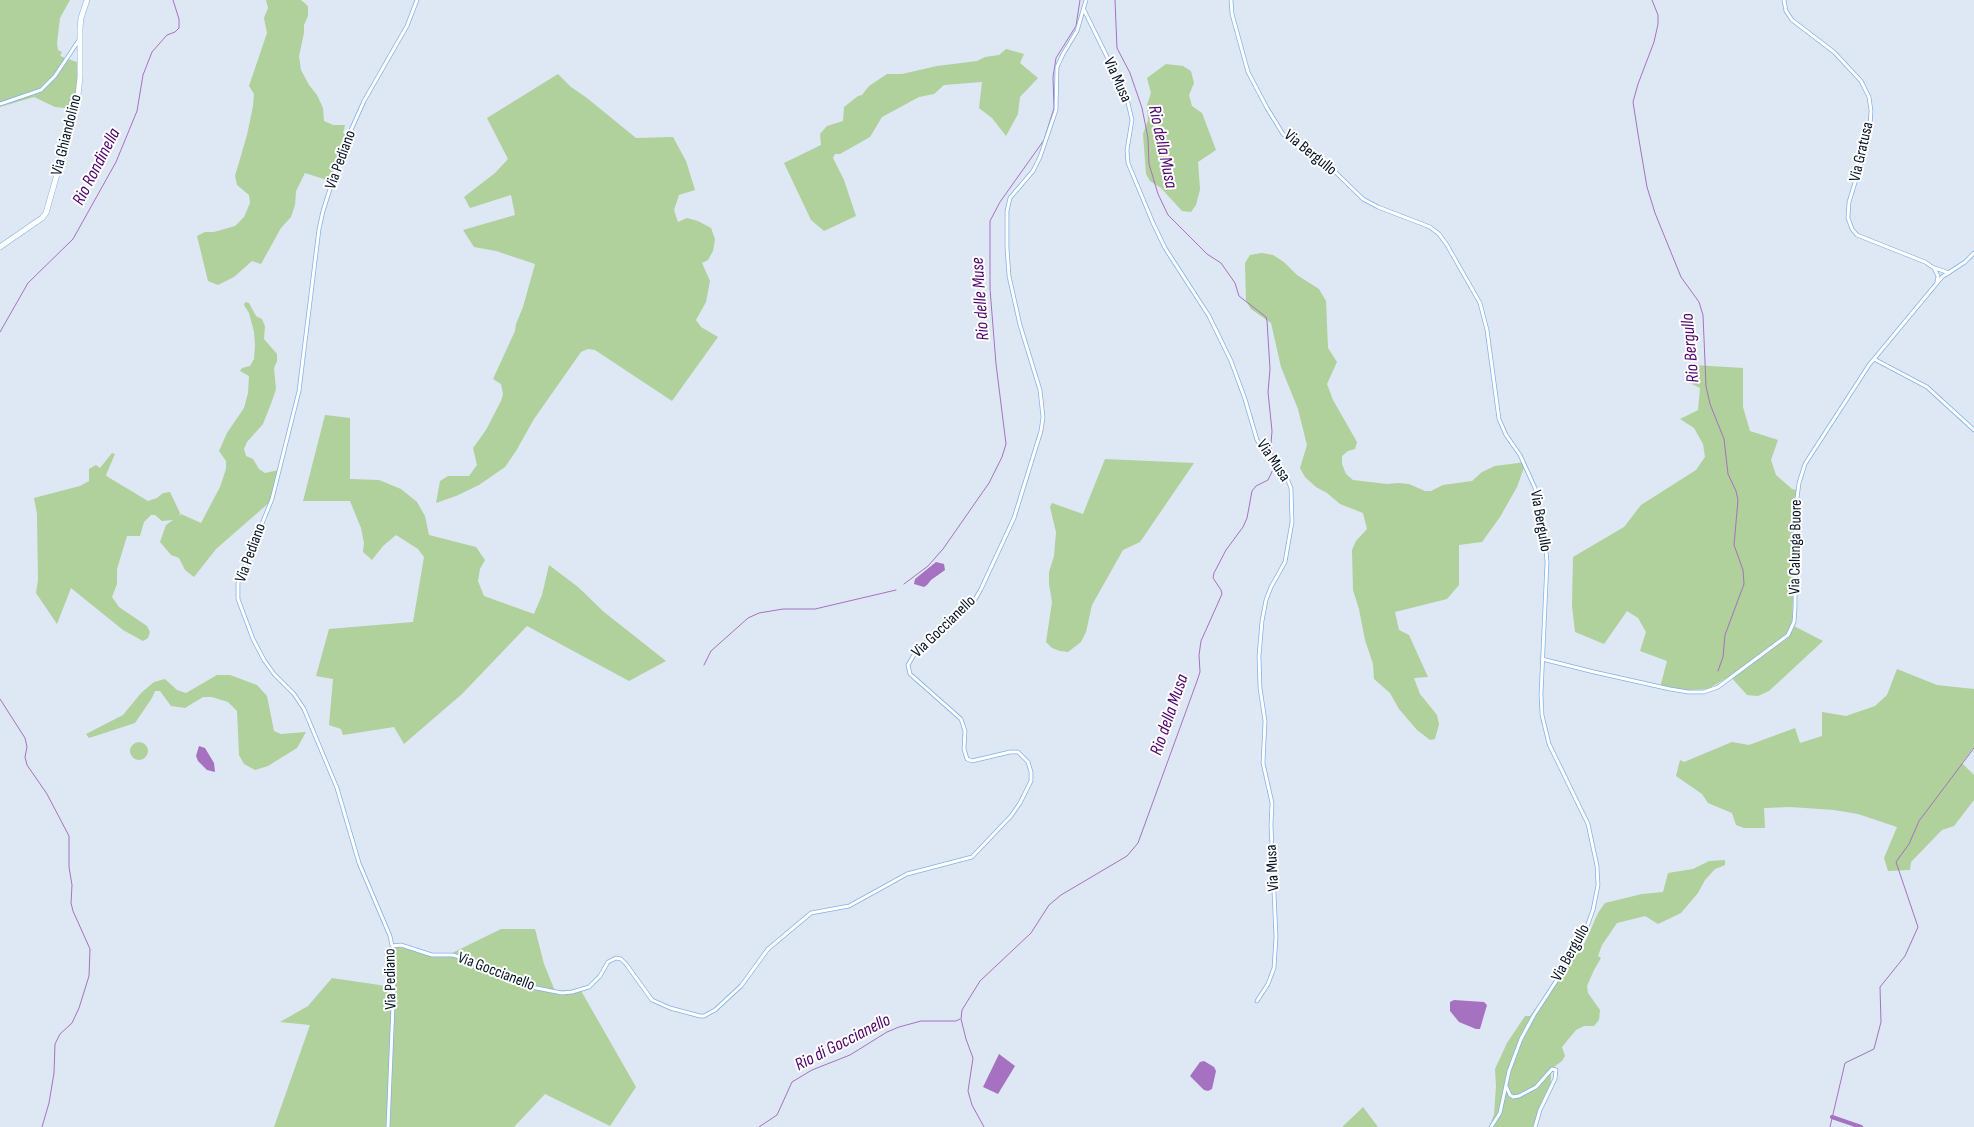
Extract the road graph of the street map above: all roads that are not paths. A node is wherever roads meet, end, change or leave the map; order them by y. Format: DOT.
graph roads {
  1 [pos="87,0"];
  2 [pos="417,0"];
  3 [pos="1086,0"];
  4 [pos="1231,0"];
  5 [pos="1784,0"];
  6 [pos="1084,9"];
  7 [pos="80,37"];
  8 [pos="0,104"];
  9 [pos="0,247"];
  10 [pos="1974,253"];
  11 [pos="1934,268"];
  12 [pos="1949,273"];
  13 [pos="1936,284"];
  14 [pos="1874,358"];
  15 [pos="1974,430"];
  16 [pos="1542,658"];
  17 [pos="392,946"];
  18 [pos="1257,1001"];
  19 [pos="1506,1085"];
  20 [pos="388,1127"];
  21 [pos="1491,1127"];
  22 [pos="1536,1127"];
  1 -- 7 [label="street, Via Ghiandolino"];
  2 -- 17 [label="street, Via Pediano"];
  3 -- 6 [label="street, Via Goccianello"];
  4 -- 16 [label="street, Via Bergullo"];
  5 -- 11 [label="street, Via Gratusa"];
  6 -- 17 [label="street, Via Goccianello"];
  6 -- 18 [label="street, Via Musa"];
  7 -- 8 [label="street"];
  7 -- 9 [label="street, Via Ghiandolino"];
  10 -- 12 [label="street, Via Calunga Buore"];
  11 -- 12 [label="street"];
  11 -- 13 [label="street"];
  12 -- 13 [label="street, Via Calunga Buore"];
  13 -- 14 [label="street, Via Calunga Buore"];
  14 -- 15 [label="street"];
  14 -- 16 [label="street, Via Calunga Buore"];
  16 -- 19 [label="street, Via Bergullo"];
  17 -- 20 [label="street, Via Pediano"];
  19 -- 21 [label="street, Via Bergullo"];
  19 -- 22 [label="street"];
}
